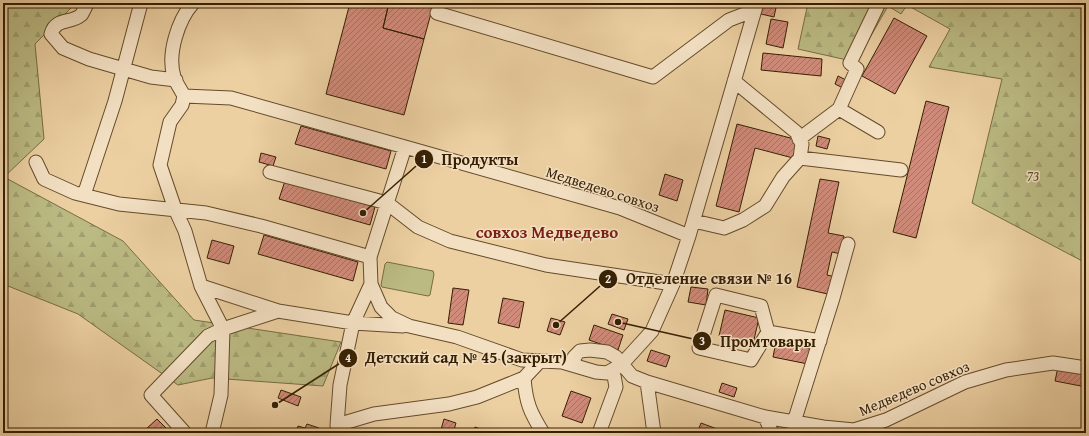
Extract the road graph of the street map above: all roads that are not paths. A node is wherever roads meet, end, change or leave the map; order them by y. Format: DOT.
graph roads {
  1 [pos="141,3"];
  2 [pos="879,3"];
  3 [pos="87,4"];
  4 [pos="189,5"];
  5 [pos="756,7"];
  6 [pos="437,12"];
  7 [pos="124,69"];
  8 [pos="176,80"];
  9 [pos="734,81"];
  10 [pos="184,96"];
  11 [pos="839,109"];
  12 [pos="878,132"];
  13 [pos="799,139"];
  14 [pos="405,147"];
  15 [pos="800,158"];
  16 [pos="36,162"];
  17 [pos="901,170"];
  18 [pos="270,172"];
  19 [pos="84,195"];
  20 [pos="387,203"];
  21 [pos="175,209"];
  22 [pos="694,220"];
  23 [pos="689,236"];
  24 [pos="848,244"];
  25 [pos="370,257"];
  26 [pos="371,284"];
  27 [pos="673,284"];
  28 [pos="201,286"];
  29 [pos="278,311"];
  30 [pos="353,323"];
  31 [pos="409,326"];
  32 [pos="223,329"];
  33 [pos="768,332"];
  34 [pos="820,341"];
  35 [pos="540,361"];
  36 [pos="621,364"];
  37 [pos="575,366"];
  38 [pos="1086,368"];
  39 [pos="524,378"];
  40 [pos="647,382"];
  41 [pos="765,417"];
  42 [pos="794,422"];
  43 [pos="338,429"];
  44 [pos="185,433"];
  45 [pos="212,433"];
  46 [pos="543,433"];
  47 [pos="599,433"];
  48 [pos="654,433"];
  49 [pos="772,433"];
  1 -- 7 [label="street"];
  2 -- 11 [label="street"];
  3 -- 7 [label="street"];
  4 -- 8 [label="street"];
  5 -- 6 [label="street"];
  5 -- 9 [label="street"];
  7 -- 8 [label="street"];
  7 -- 19 [label="street"];
  8 -- 10 [label="street"];
  9 -- 13 [label="street"];
  9 -- 22 [label="street"];
  10 -- 14 [label="street, Медведево совхоз"];
  10 -- 21 [label="street"];
  11 -- 12 [label="street"];
  11 -- 13 [label="street"];
  13 -- 15 [label="street"];
  14 -- 20 [label="street"];
  14 -- 23 [label="street, Медведево совхоз"];
  15 -- 17 [label="street"];
  15 -- 22 [label="street"];
  16 -- 19 [label="street"];
  18 -- 20 [label="street"];
  19 -- 21 [label="street"];
  20 -- 25 [label="street"];
  20 -- 27 [label="street"];
  21 -- 25 [label="street"];
  21 -- 28 [label="street"];
  22 -- 23 [label="street"];
  23 -- 27 [label="street"];
  24 -- 34 [label="street"];
  25 -- 26 [label="street"];
  26 -- 30 [label="street"];
  26 -- 31 [label="street"];
  27 -- 36 [label="street"];
  28 -- 29 [label="street"];
  28 -- 32 [label="street"];
  29 -- 30 [label="street"];
  29 -- 32 [label="street"];
  30 -- 31 [label="street"];
  30 -- 43 [label="street"];
  31 -- 35 [label="street"];
  32 -- 44 [label="street"];
  32 -- 45 [label="street"];
  33 -- 33 [label="street"];
  33 -- 34 [label="street"];
  34 -- 42 [label="street"];
  35 -- 37 [label="street"];
  35 -- 39 [label="street"];
  36 -- 37 [label="street"];
  36 -- 37 [label="street, Медведево совхоз"];
  36 -- 40 [label="street, Медведево совхоз"];
  36 -- 47 [label="street"];
  38 -- 42 [label="street, Медведево совхоз"];
  39 -- 43 [label="street"];
  39 -- 46 [label="street"];
  40 -- 41 [label="street, Медведево совхоз"];
  40 -- 48 [label="street"];
  41 -- 42 [label="street, Медведево совхоз"];
  41 -- 49 [label="street"];
}
